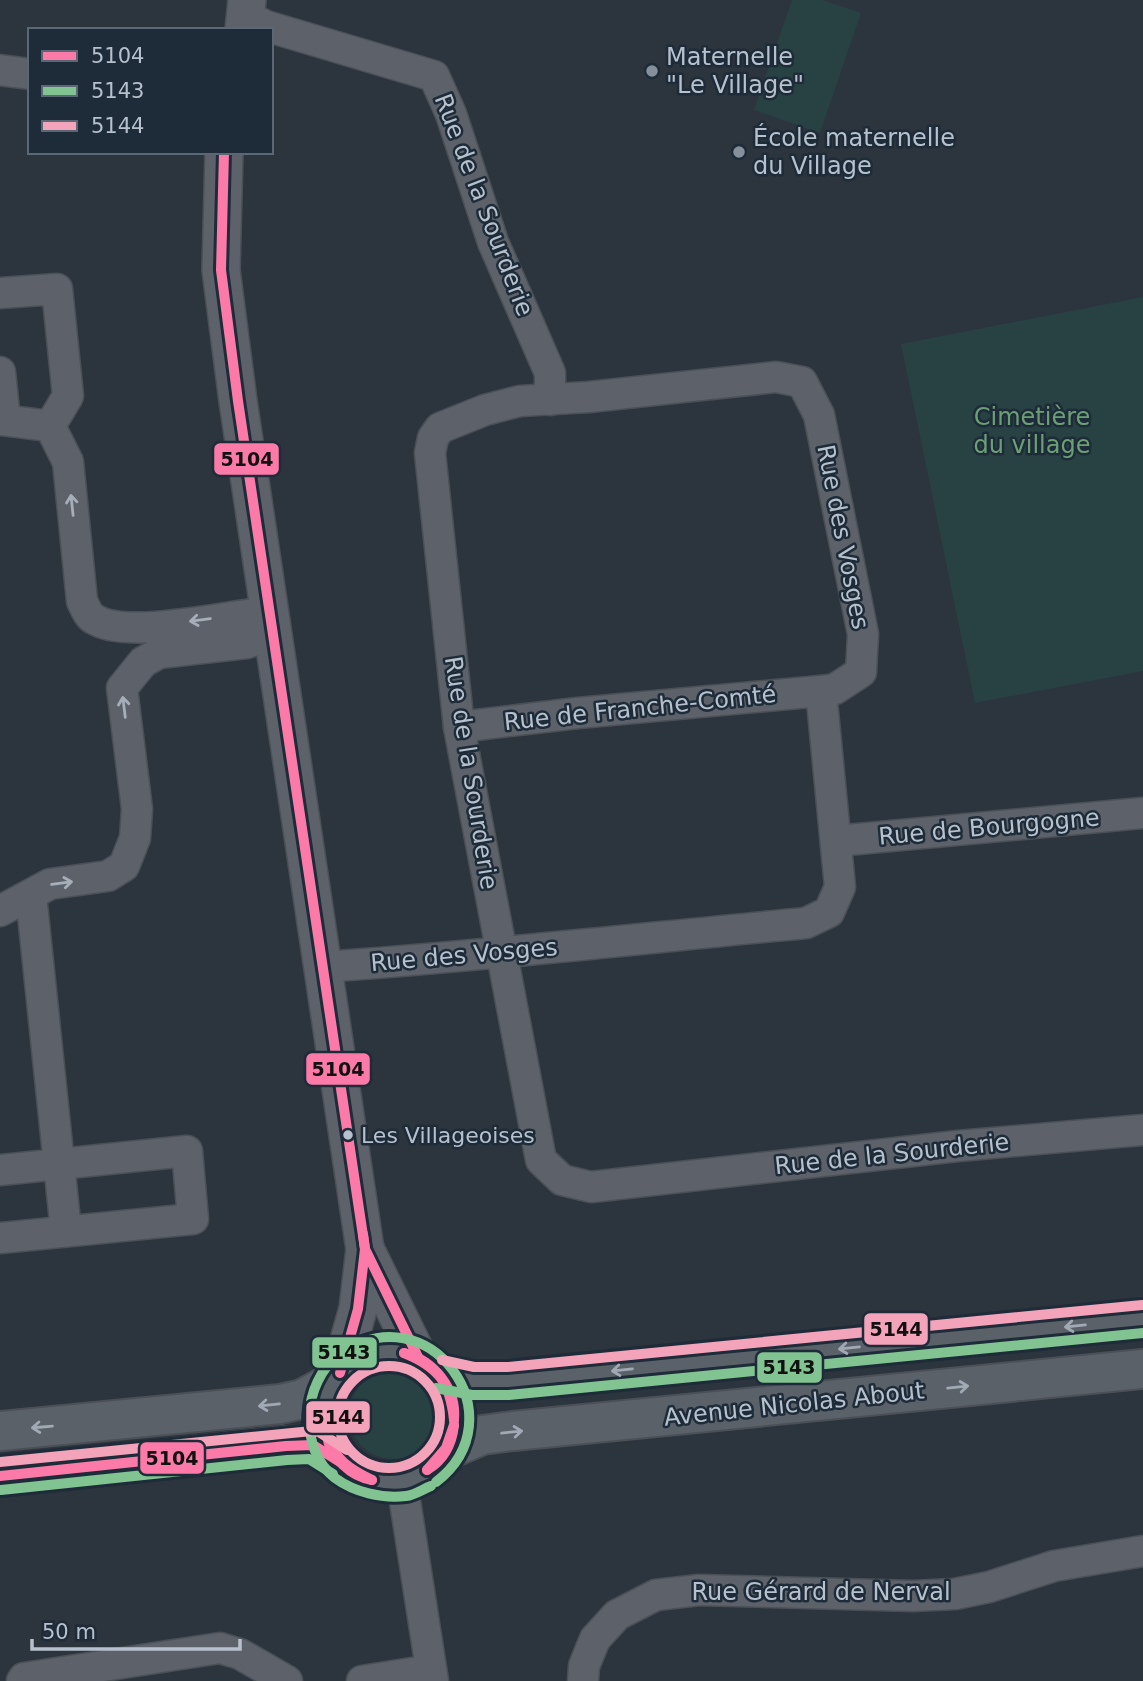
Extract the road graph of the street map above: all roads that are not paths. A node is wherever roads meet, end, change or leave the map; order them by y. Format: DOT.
graph roads {
  1 [pos="246,15"];
  2 [pos="273,28"];
  3 [pos="273,28"];
  4 [pos="0,70"];
  5 [pos="28,74"];
  6 [pos="225,154"];
  7 [pos="0,293"];
  8 [pos="0,372"];
  9 [pos="550,400"];
  10 [pos="3,420"];
  11 [pos="50,426"];
  12 [pos="270,623"];
  13 [pos="140,628"];
  14 [pos="144,662"];
  15 [pos="821,691"];
  16 [pos="459,727"];
  17 [pos="1143,813"];
  18 [pos="836,841"];
  19 [pos="32,895"];
  20 [pos="0,911"];
  21 [pos="501,952"];
  22 [pos="323,967"];
  23 [pos="1143,1130"];
  24 [pos="59,1164"];
  25 [pos="0,1170"];
  26 [pos="66,1231"];
  27 [pos="0,1238"];
  28 [pos="365,1249"];
  29 [pos="1143,1319"];
  30 [pos="429,1365"];
  31 [pos="1143,1369"];
  32 [pos="336,1378"];
  33 [pos="0,1431"];
  34 [pos="447,1450"];
  35 [pos="340,1462"];
  36 [pos="0,1476"];
  37 [pos="402,1482"];
  38 [pos="1143,1551"];
  39 [pos="432,1676"];
  40 [pos="22,1681"];
  41 [pos="287,1681"];
  42 [pos="362,1681"];
  43 [pos="583,1681"];
  1 -- 3 [label="street, Rue de la Sourderie"];
  2 -- 9 [label="street, Rue de la Sourderie"];
  4 -- 5 [label="street"];
  6 -- 12 [label="street"];
  7 -- 11 [label="street"];
  8 -- 10 [label="street"];
  9 -- 15 [label="street, Rue des Vosges"];
  9 -- 16 [label="street, Rue de la Sourderie"];
  10 -- 11 [label="street"];
  13 -- 11 [label="street, one-way"];
  12 -- 13 [label="street, one-way"];
  12 -- 14 [label="street"];
  12 -- 22 [label="street"];
  13 -- 14 [label="street"];
  19 -- 14 [label="street, one-way"];
  15 -- 16 [label="street, Rue de Franche-Comté"];
  15 -- 18 [label="street, Rue des Vosges"];
  16 -- 21 [label="street, Rue de la Sourderie"];
  17 -- 18 [label="street, Rue de Bourgogne"];
  18 -- 21 [label="street, Rue des Vosges"];
  19 -- 20 [label="street"];
  19 -- 24 [label="street"];
  21 -- 22 [label="street, Rue des Vosges"];
  21 -- 23 [label="street, Rue de la Sourderie"];
  22 -- 28 [label="street"];
  24 -- 25 [label="street"];
  24 -- 26 [label="street"];
  24 -- 26 [label="street"];
  26 -- 27 [label="street"];
  28 -- 30 [label="street"];
  28 -- 32 [label="street"];
  29 -- 30 [label="main road, Avenue Nicolas About, one-way"];
  30 -- 32 [label="main road, Avenue Nicolas About"];
  30 -- 34 [label="main road"];
  34 -- 31 [label="main road, Avenue Nicolas About, one-way"];
  32 -- 33 [label="main road, Avenue Nicolas About, one-way"];
  32 -- 35 [label="main road"];
  34 -- 37 [label="main road, Avenue Nicolas About"];
  35 -- 36 [label="main road"];
  35 -- 37 [label="main road"];
  37 -- 39 [label="street"];
  38 -- 43 [label="street, Rue Gérard de Nerval"];
  39 -- 42 [label="street"];
  40 -- 41 [label="street"];
}
